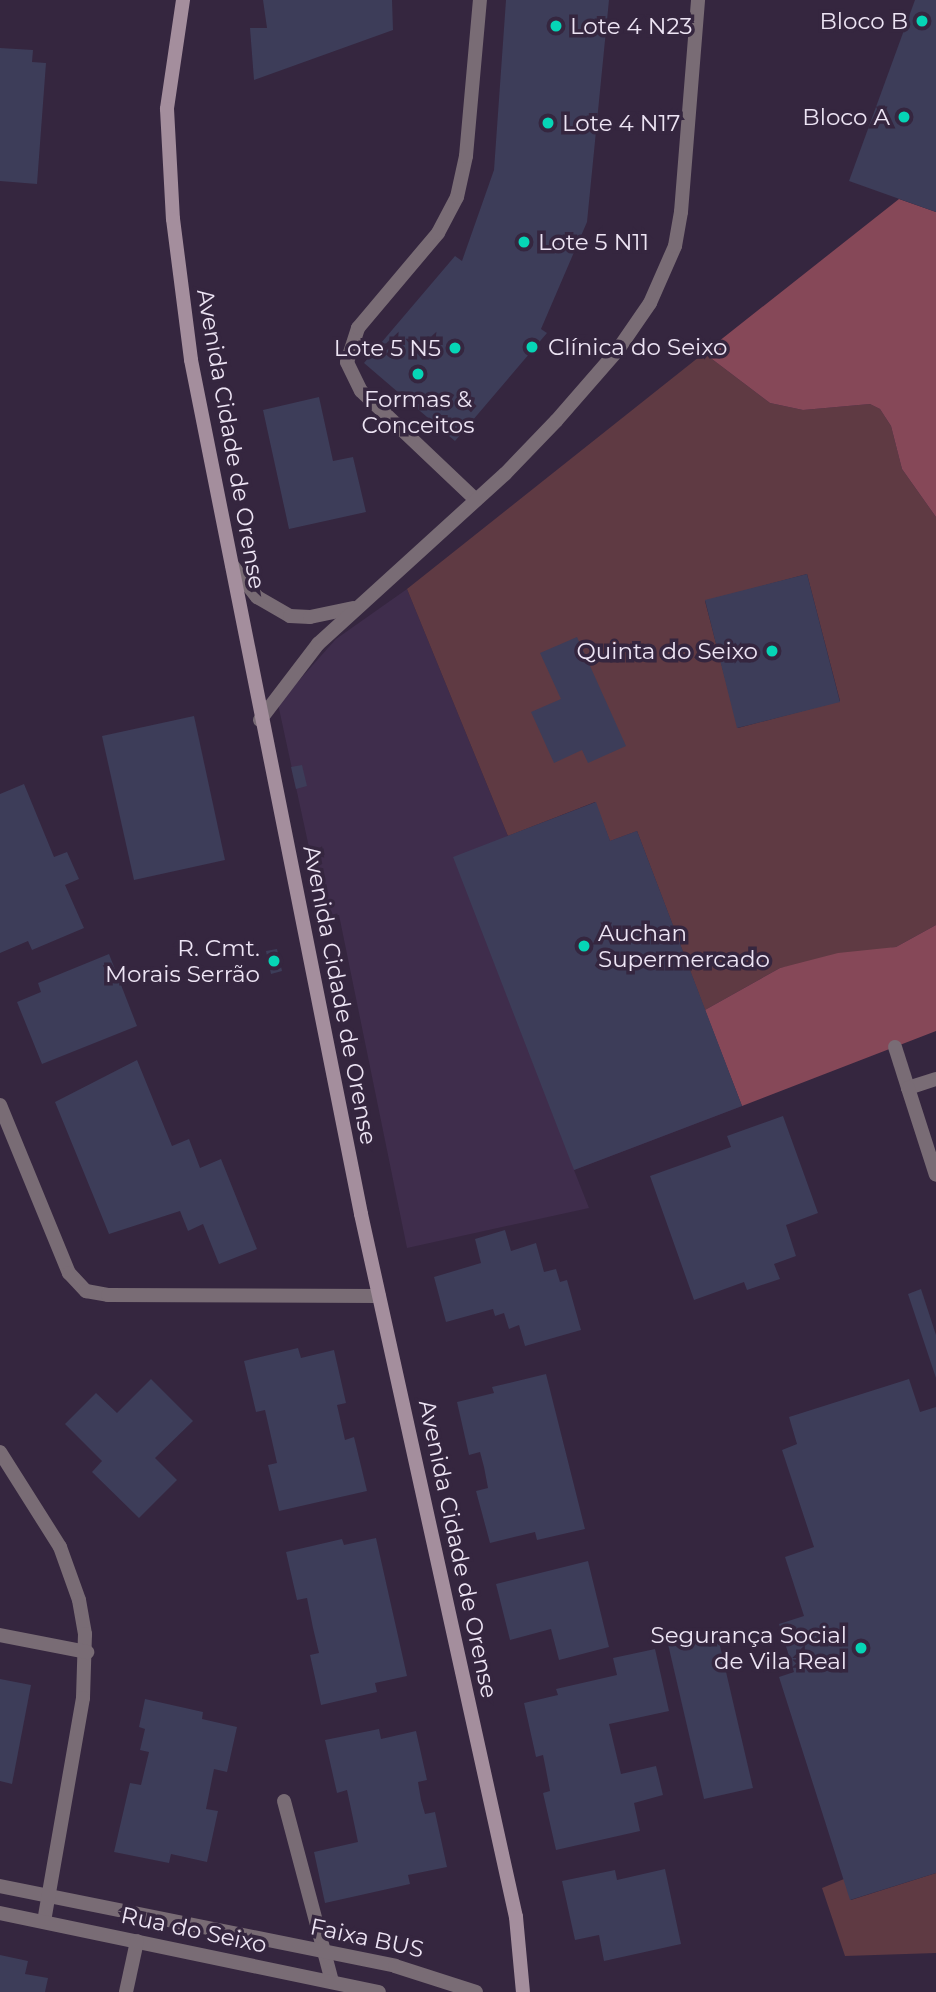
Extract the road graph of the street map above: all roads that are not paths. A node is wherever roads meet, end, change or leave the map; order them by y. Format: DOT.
graph roads {
  1 [pos="183,0"];
  2 [pos="480,0"];
  3 [pos="698,0"];
  4 [pos="476,500"];
  5 [pos="230,562"];
  6 [pos="358,607"];
  7 [pos="260,720"];
  8 [pos="895,1047"];
  9 [pos="936,1079"];
  10 [pos="908,1088"];
  11 [pos="0,1105"];
  12 [pos="936,1175"];
  13 [pos="379,1296"];
  14 [pos="0,1452"];
  15 [pos="0,1635"];
  16 [pos="87,1652"];
  17 [pos="284,1801"];
  18 [pos="0,1886"];
  19 [pos="49,1896"];
  20 [pos="0,1913"];
  21 [pos="44,1922"];
  22 [pos="137,1941"];
  23 [pos="324,1952"];
  24 [pos="332,1982"];
  25 [pos="126,1992"];
  26 [pos="379,1992"];
  27 [pos="476,1992"];
  28 [pos="523,1992"];
  1 -- 5 [label="main road, Avenida Cidade de Orense"];
  2 -- 4 [label="street"];
  3 -- 4 [label="street"];
  4 -- 6 [label="street"];
  5 -- 6 [label="street"];
  5 -- 7 [label="main road, Avenida Cidade de Orense"];
  6 -- 7 [label="street"];
  7 -- 13 [label="main road, Avenida Cidade de Orense"];
  8 -- 10 [label="street"];
  9 -- 10 [label="street"];
  10 -- 12 [label="street"];
  11 -- 13 [label="street"];
  13 -- 28 [label="main road, Avenida Cidade de Orense"];
  14 -- 16 [label="street"];
  15 -- 16 [label="street"];
  16 -- 19 [label="street"];
  17 -- 23 [label="street"];
  18 -- 19 [label="street, Faixa BUS"];
  19 -- 21 [label="street"];
  19 -- 23 [label="street, Faixa BUS"];
  20 -- 21 [label="street, Rua do Seixo"];
  21 -- 22 [label="street, Rua do Seixo"];
  22 -- 24 [label="street, Rua do Seixo"];
  22 -- 25 [label="street"];
  23 -- 24 [label="street"];
  23 -- 27 [label="street, Faixa BUS"];
  24 -- 26 [label="street, Rua do Seixo"];
}
